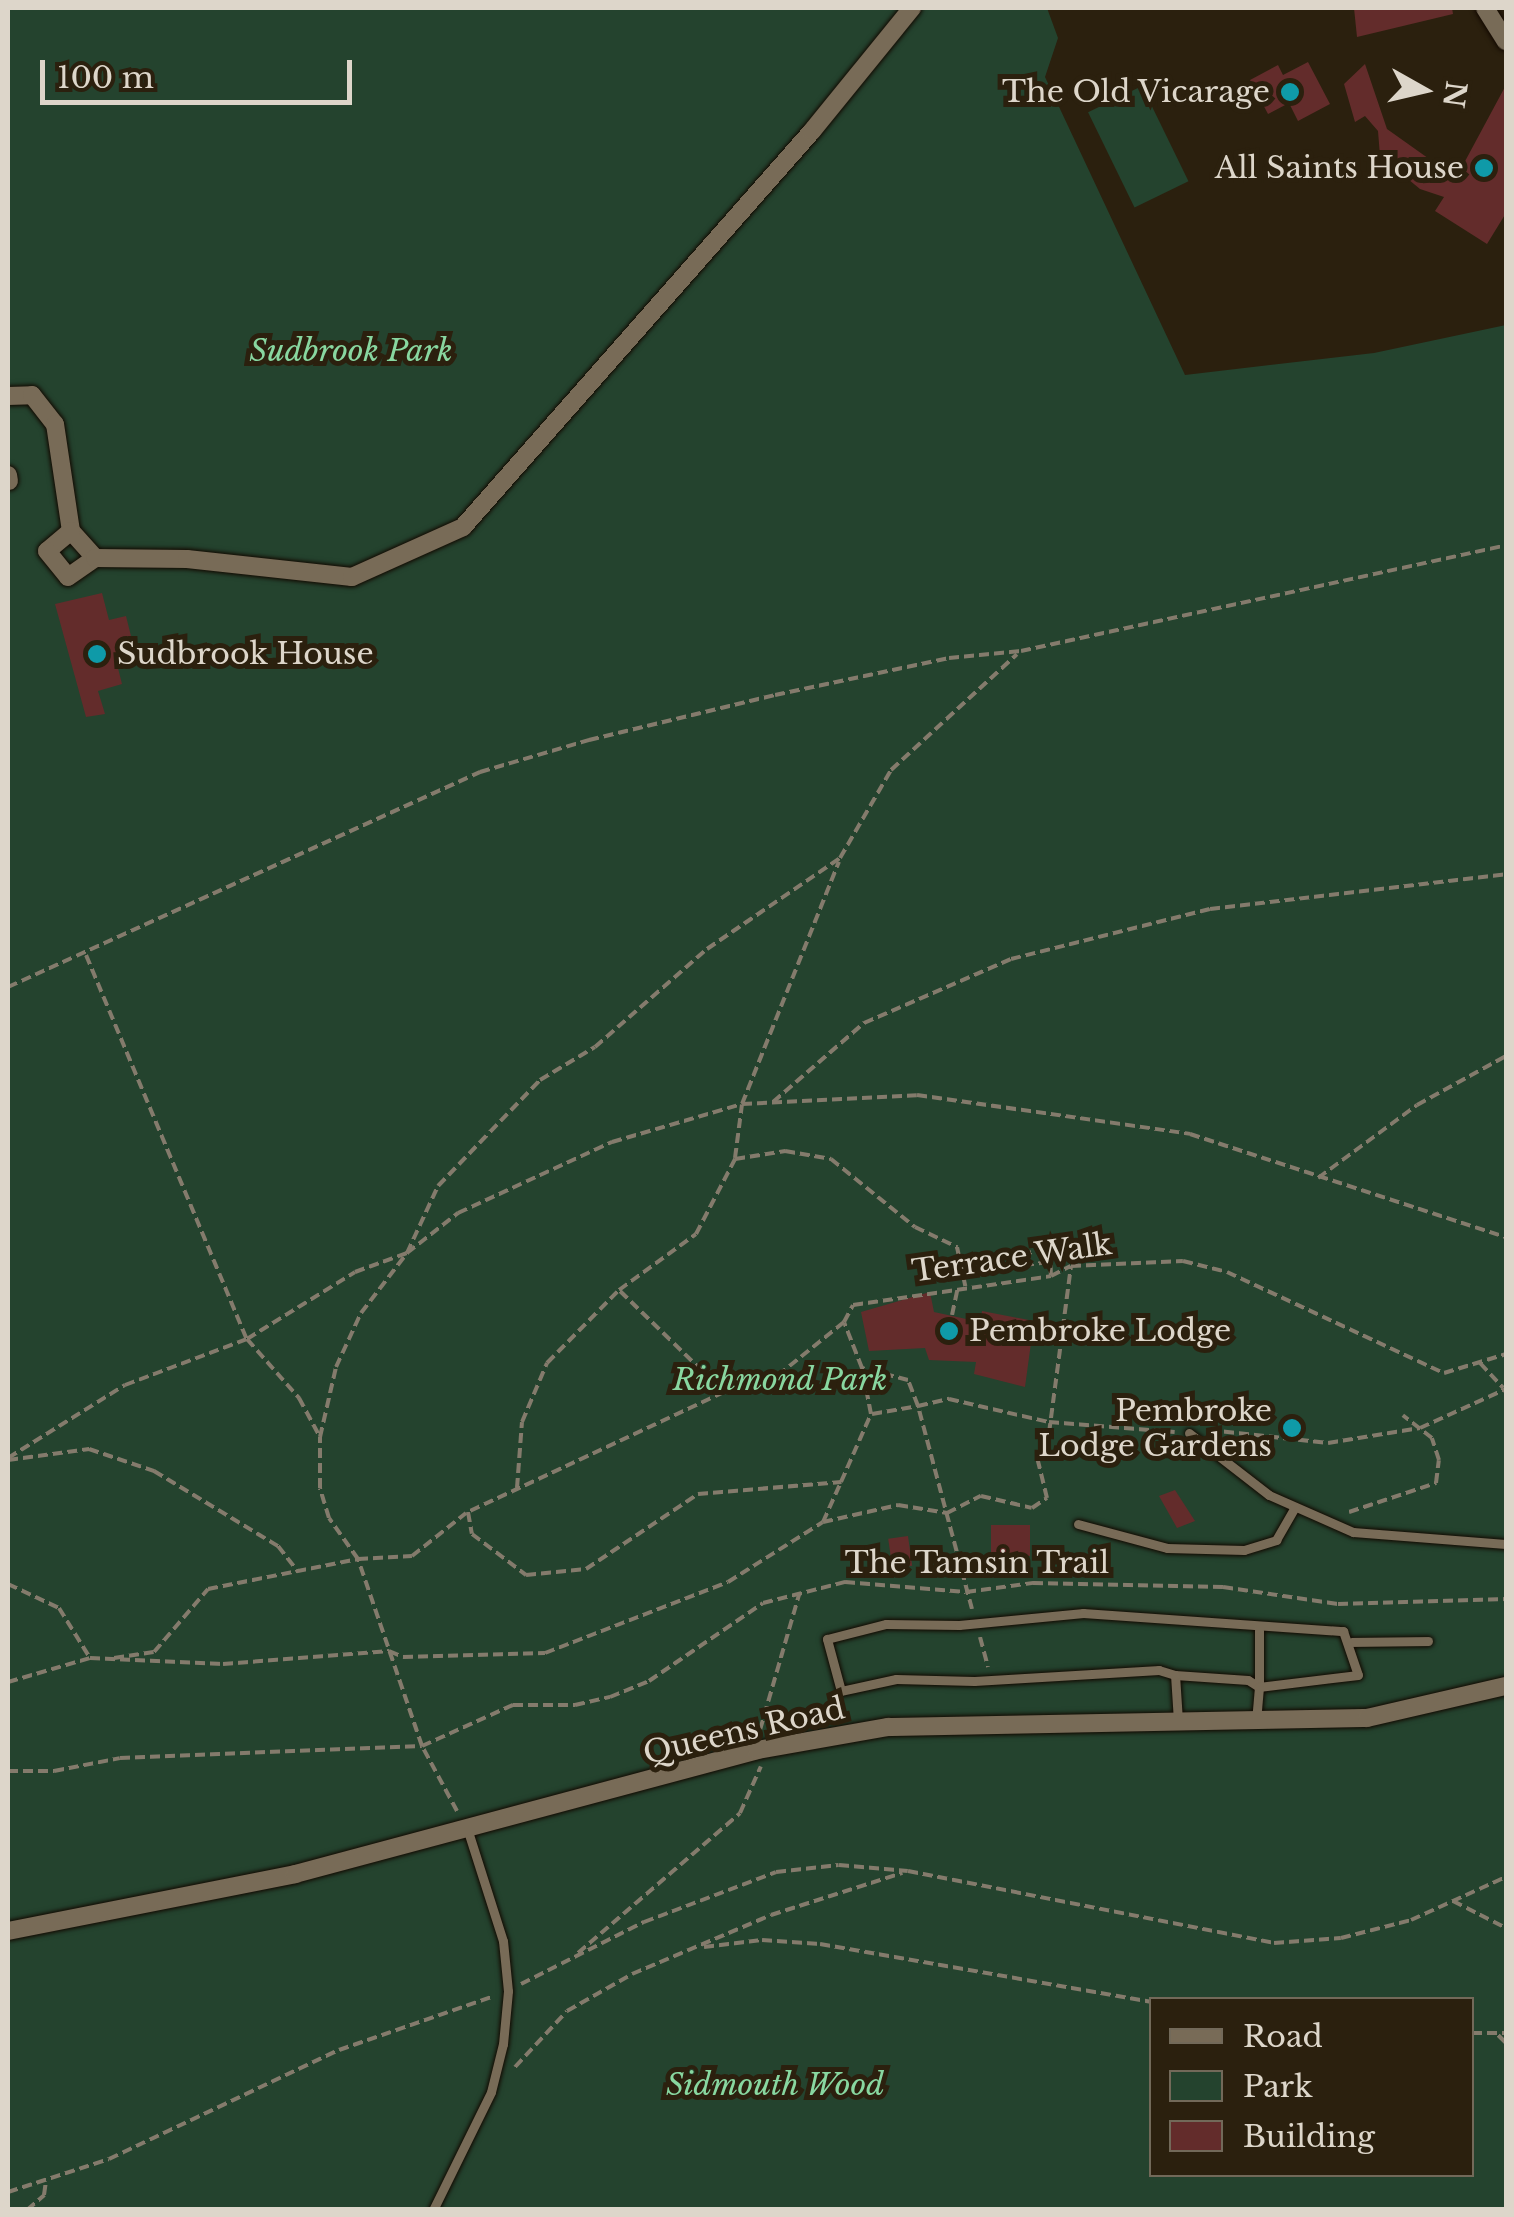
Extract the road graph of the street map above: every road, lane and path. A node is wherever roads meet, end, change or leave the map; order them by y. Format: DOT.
graph roads {
  1 [pos="912,8"];
  2 [pos="1487,8"];
  3 [pos="1506,41"];
  4 [pos="8,396"];
  5 [pos="71,532"];
  6 [pos="1506,545"];
  7 [pos="95,558"];
  8 [pos="1021,651"];
  9 [pos="840,858"];
  10 [pos="1506,874"];
  11 [pos="86,954"];
  12 [pos="8,987"];
  13 [pos="1506,1056"];
  14 [pos="772,1102"];
  15 [pos="742,1104"];
  16 [pos="735,1158"];
  17 [pos="1318,1178"];
  18 [pos="1506,1237"];
  19 [pos="407,1253"];
  20 [pos="962,1262"];
  21 [pos="1051,1262"];
  22 [pos="1070,1266"];
  23 [pos="964,1272"];
  24 [pos="1051,1276"];
  25 [pos="962,1286"];
  26 [pos="619,1290"];
  27 [pos="952,1315"];
  28 [pos="844,1322"];
  29 [pos="247,1339"];
  30 [pos="1506,1354"];
  31 [pos="1480,1363"];
  32 [pos="862,1368"];
  33 [pos="1505,1388"];
  34 [pos="724,1392"];
  35 [pos="918,1406"];
  36 [pos="871,1414"];
  37 [pos="1403,1416"];
  38 [pos="1049,1422"];
  39 [pos="1424,1426"];
  40 [pos="1189,1433"];
  41 [pos="320,1437"];
  42 [pos="8,1459"];
  43 [pos="841,1482"];
  44 [pos="518,1489"];
  45 [pos="1296,1507"];
  46 [pos="468,1512"];
  47 [pos="947,1513"];
  48 [pos="1320,1517"];
  49 [pos="823,1522"];
  50 [pos="1078,1524"];
  51 [pos="1506,1544"];
  52 [pos="358,1559"];
  53 [pos="298,1572"];
  54 [pos="8,1584"];
  55 [pos="966,1592"];
  56 [pos="799,1594"];
  57 [pos="1506,1598"];
  58 [pos="976,1624"];
  59 [pos="1259,1630"];
  60 [pos="1428,1641"];
  61 [pos="1352,1642"];
  62 [pos="389,1651"];
  63 [pos="90,1658"];
  64 [pos="1175,1675"];
  65 [pos="992,1679"];
  66 [pos="8,1682"];
  67 [pos="1259,1686"];
  68 [pos="1506,1686"];
  69 [pos="1178,1724"];
  70 [pos="1256,1724"];
  71 [pos="422,1746"];
  72 [pos="757,1750"];
  73 [pos="8,1771"];
  74 [pos="468,1831"];
  75 [pos="908,1871"];
  76 [pos="1506,1878"];
  77 [pos="1453,1901"];
  78 [pos="1506,1928"];
  79 [pos="8,1931"];
  80 [pos="699,1948"];
  81 [pos="575,1956"];
  82 [pos="508,1991"];
  83 [pos="1149,2001"];
  84 [pos="1474,2033"];
  85 [pos="1506,2033"];
  86 [pos="1498,2035"];
  87 [pos="1506,2043"];
  88 [pos="491,2092"];
  89 [pos="46,2180"];
  90 [pos="8,2192"];
  91 [pos="27,2210"];
  92 [pos="434,2210"];
  1 -- 7 [label="street"];
  2 -- 3 [label="street"];
  4 -- 5 [label="street"];
  5 -- 7 [label="street"];
  5 -- 7 [label="street"];
  6 -- 8 [label="path"];
  8 -- 9 [label="path"];
  8 -- 11 [label="path"];
  9 -- 15 [label="path"];
  9 -- 19 [label="path"];
  10 -- 14 [label="path"];
  11 -- 12 [label="path"];
  11 -- 29 [label="path"];
  13 -- 17 [label="path"];
  14 -- 15 [label="path"];
  14 -- 17 [label="path"];
  15 -- 16 [label="path"];
  15 -- 19 [label="path"];
  16 -- 20 [label="path"];
  16 -- 26 [label="path"];
  17 -- 18 [label="path"];
  19 -- 29 [label="path"];
  19 -- 41 [label="path"];
  20 -- 21 [label="path"];
  20 -- 23 [label="path"];
  21 -- 23 [label="path"];
  21 -- 24 [label="path"];
  22 -- 24 [label="path, Terrace Walk"];
  22 -- 31 [label="path, Terrace Walk"];
  22 -- 38 [label="path"];
  23 -- 25 [label="path"];
  24 -- 25 [label="path, Terrace Walk"];
  25 -- 27 [label="path"];
  25 -- 28 [label="path, Terrace Walk"];
  26 -- 34 [label="path"];
  26 -- 44 [label="path"];
  28 -- 32 [label="path"];
  28 -- 34 [label="path"];
  29 -- 41 [label="path"];
  29 -- 42 [label="path"];
  30 -- 31 [label="path, Terrace Walk"];
  31 -- 33 [label="path"];
  32 -- 35 [label="path"];
  32 -- 36 [label="path"];
  33 -- 39 [label="path"];
  34 -- 44 [label="path"];
  35 -- 36 [label="path"];
  35 -- 38 [label="path"];
  35 -- 47 [label="path"];
  36 -- 43 [label="path"];
  37 -- 39 [label="path"];
  38 -- 40 [label="path"];
  38 -- 47 [label="path"];
  39 -- 40 [label="path"];
  39 -- 48 [label="path"];
  40 -- 45 [label="lane"];
  41 -- 52 [label="path"];
  42 -- 53 [label="path"];
  43 -- 46 [label="path"];
  43 -- 49 [label="path"];
  44 -- 46 [label="path"];
  45 -- 48 [label="lane"];
  45 -- 50 [label="lane"];
  46 -- 52 [label="path"];
  47 -- 49 [label="path"];
  47 -- 55 [label="path"];
  48 -- 51 [label="lane"];
  49 -- 62 [label="path"];
  52 -- 53 [label="path"];
  52 -- 62 [label="path"];
  53 -- 63 [label="path"];
  54 -- 63 [label="path"];
  55 -- 56 [label="path, The Tamsin Trail"];
  55 -- 57 [label="path, The Tamsin Trail"];
  55 -- 58 [label="path"];
  56 -- 71 [label="path, The Tamsin Trail"];
  56 -- 72 [label="path"];
  58 -- 59 [label="lane"];
  58 -- 65 [label="path"];
  58 -- 65 [label="lane"];
  59 -- 61 [label="lane"];
  59 -- 67 [label="lane"];
  60 -- 61 [label="lane"];
  61 -- 67 [label="lane"];
  62 -- 63 [label="path"];
  62 -- 71 [label="path"];
  63 -- 66 [label="path"];
  64 -- 65 [label="lane"];
  64 -- 67 [label="lane"];
  64 -- 69 [label="lane"];
  67 -- 70 [label="lane"];
  68 -- 70 [label="street, Queens Road"];
  69 -- 70 [label="street, Queens Road"];
  69 -- 72 [label="street, Queens Road"];
  71 -- 73 [label="path, The Tamsin Trail"];
  71 -- 74 [label="path"];
  72 -- 74 [label="street, Queens Road"];
  72 -- 81 [label="path"];
  74 -- 79 [label="street, Queens Road"];
  74 -- 82 [label="lane"];
  75 -- 77 [label="path"];
  75 -- 80 [label="path"];
  75 -- 81 [label="path"];
  76 -- 77 [label="path"];
  77 -- 78 [label="path"];
  80 -- 83 [label="path"];
  80 -- 88 [label="path"];
  81 -- 82 [label="path"];
  82 -- 88 [label="lane"];
  82 -- 89 [label="path"];
  84 -- 86 [label="path"];
  85 -- 86 [label="path"];
  86 -- 87 [label="path"];
  88 -- 92 [label="lane"];
  89 -- 90 [label="path"];
  89 -- 91 [label="path"];
}
